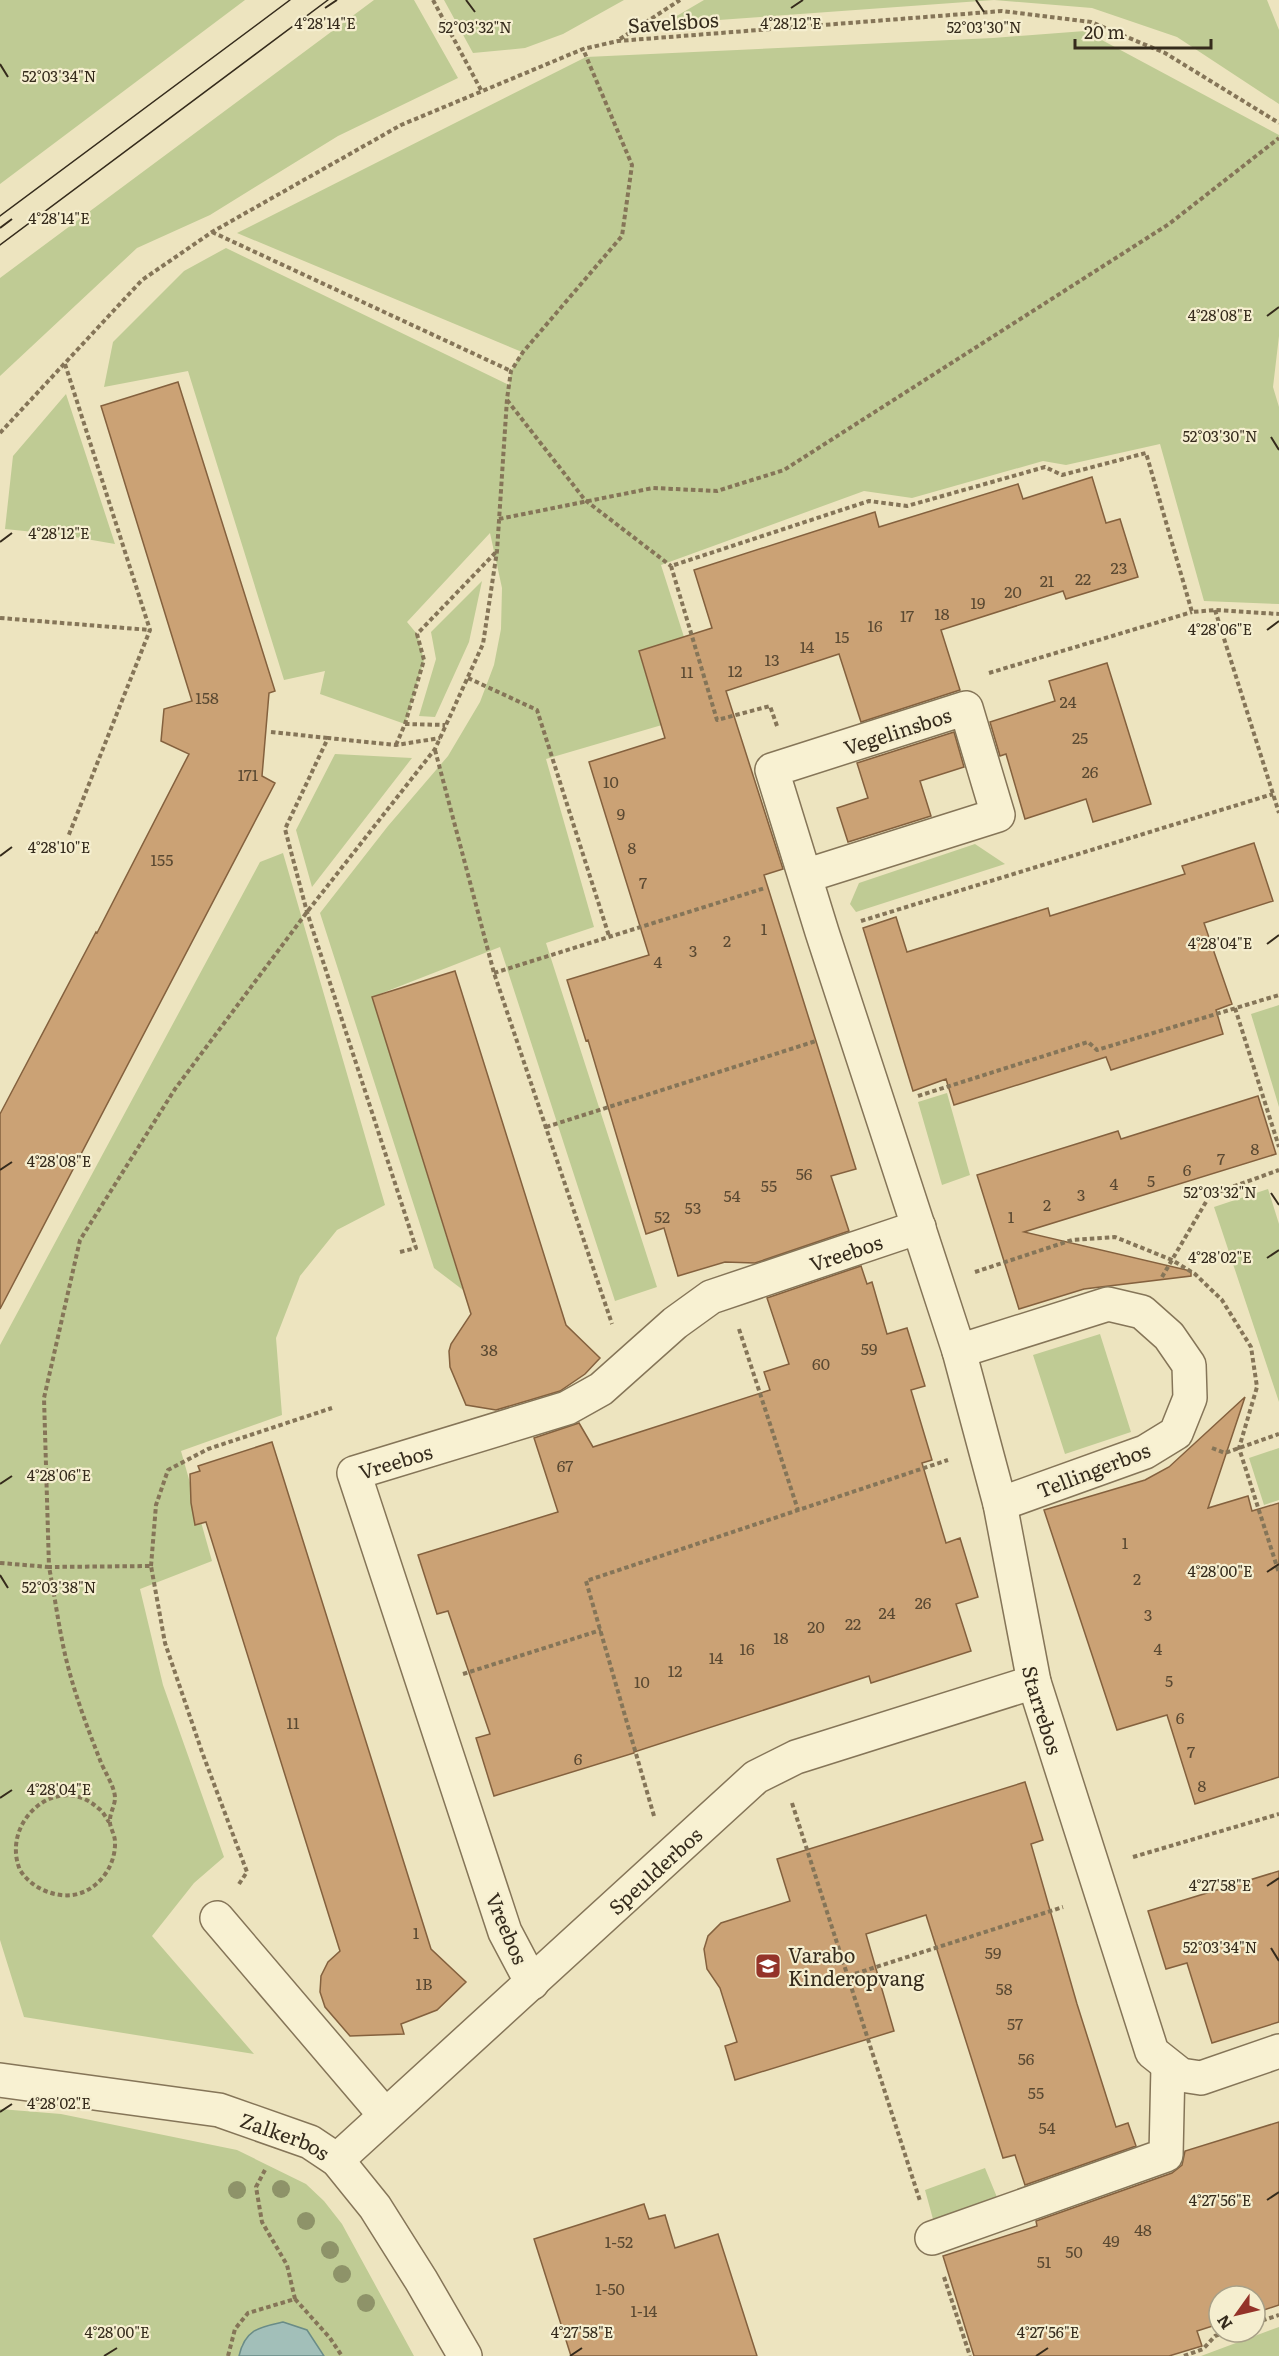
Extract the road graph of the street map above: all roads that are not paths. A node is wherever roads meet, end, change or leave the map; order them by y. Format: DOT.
graph roads {
  1 [pos="805,876"];
  2 [pos="919,1227"];
  3 [pos="959,1351"];
  4 [pos="1000,1504"];
  5 [pos="1034,1682"];
  6 [pos="217,1918"];
  7 [pos="532,1983"];
  8 [pos="1279,2051"];
  9 [pos="1168,2066"];
  10 [pos="0,2080"];
  11 [pos="385,2115"];
  12 [pos="337,2160"];
  13 [pos="932,2238"];
  14 [pos="465,2356"];
  1 -- 1 [label="street, Vegelinsbos"];
  1 -- 2 [label="street"];
  2 -- 3 [label="street, Starrebos"];
  2 -- 7 [label="street, Vreebos"];
  3 -- 4 [label="street, Starrebos"];
  3 -- 4 [label="street, Tellingerbos"];
  4 -- 5 [label="street, Starrebos"];
  5 -- 7 [label="street, Speulderbos"];
  5 -- 9 [label="street, Starrebos"];
  6 -- 11 [label="street"];
  7 -- 11 [label="street, Speulderbos"];
  8 -- 9 [label="street, Starrebos"];
  9 -- 13 [label="street"];
  10 -- 12 [label="street, Zalkerbos"];
  11 -- 12 [label="street, Speulderbos"];
  12 -- 14 [label="street, Zalkerbos"];
}
